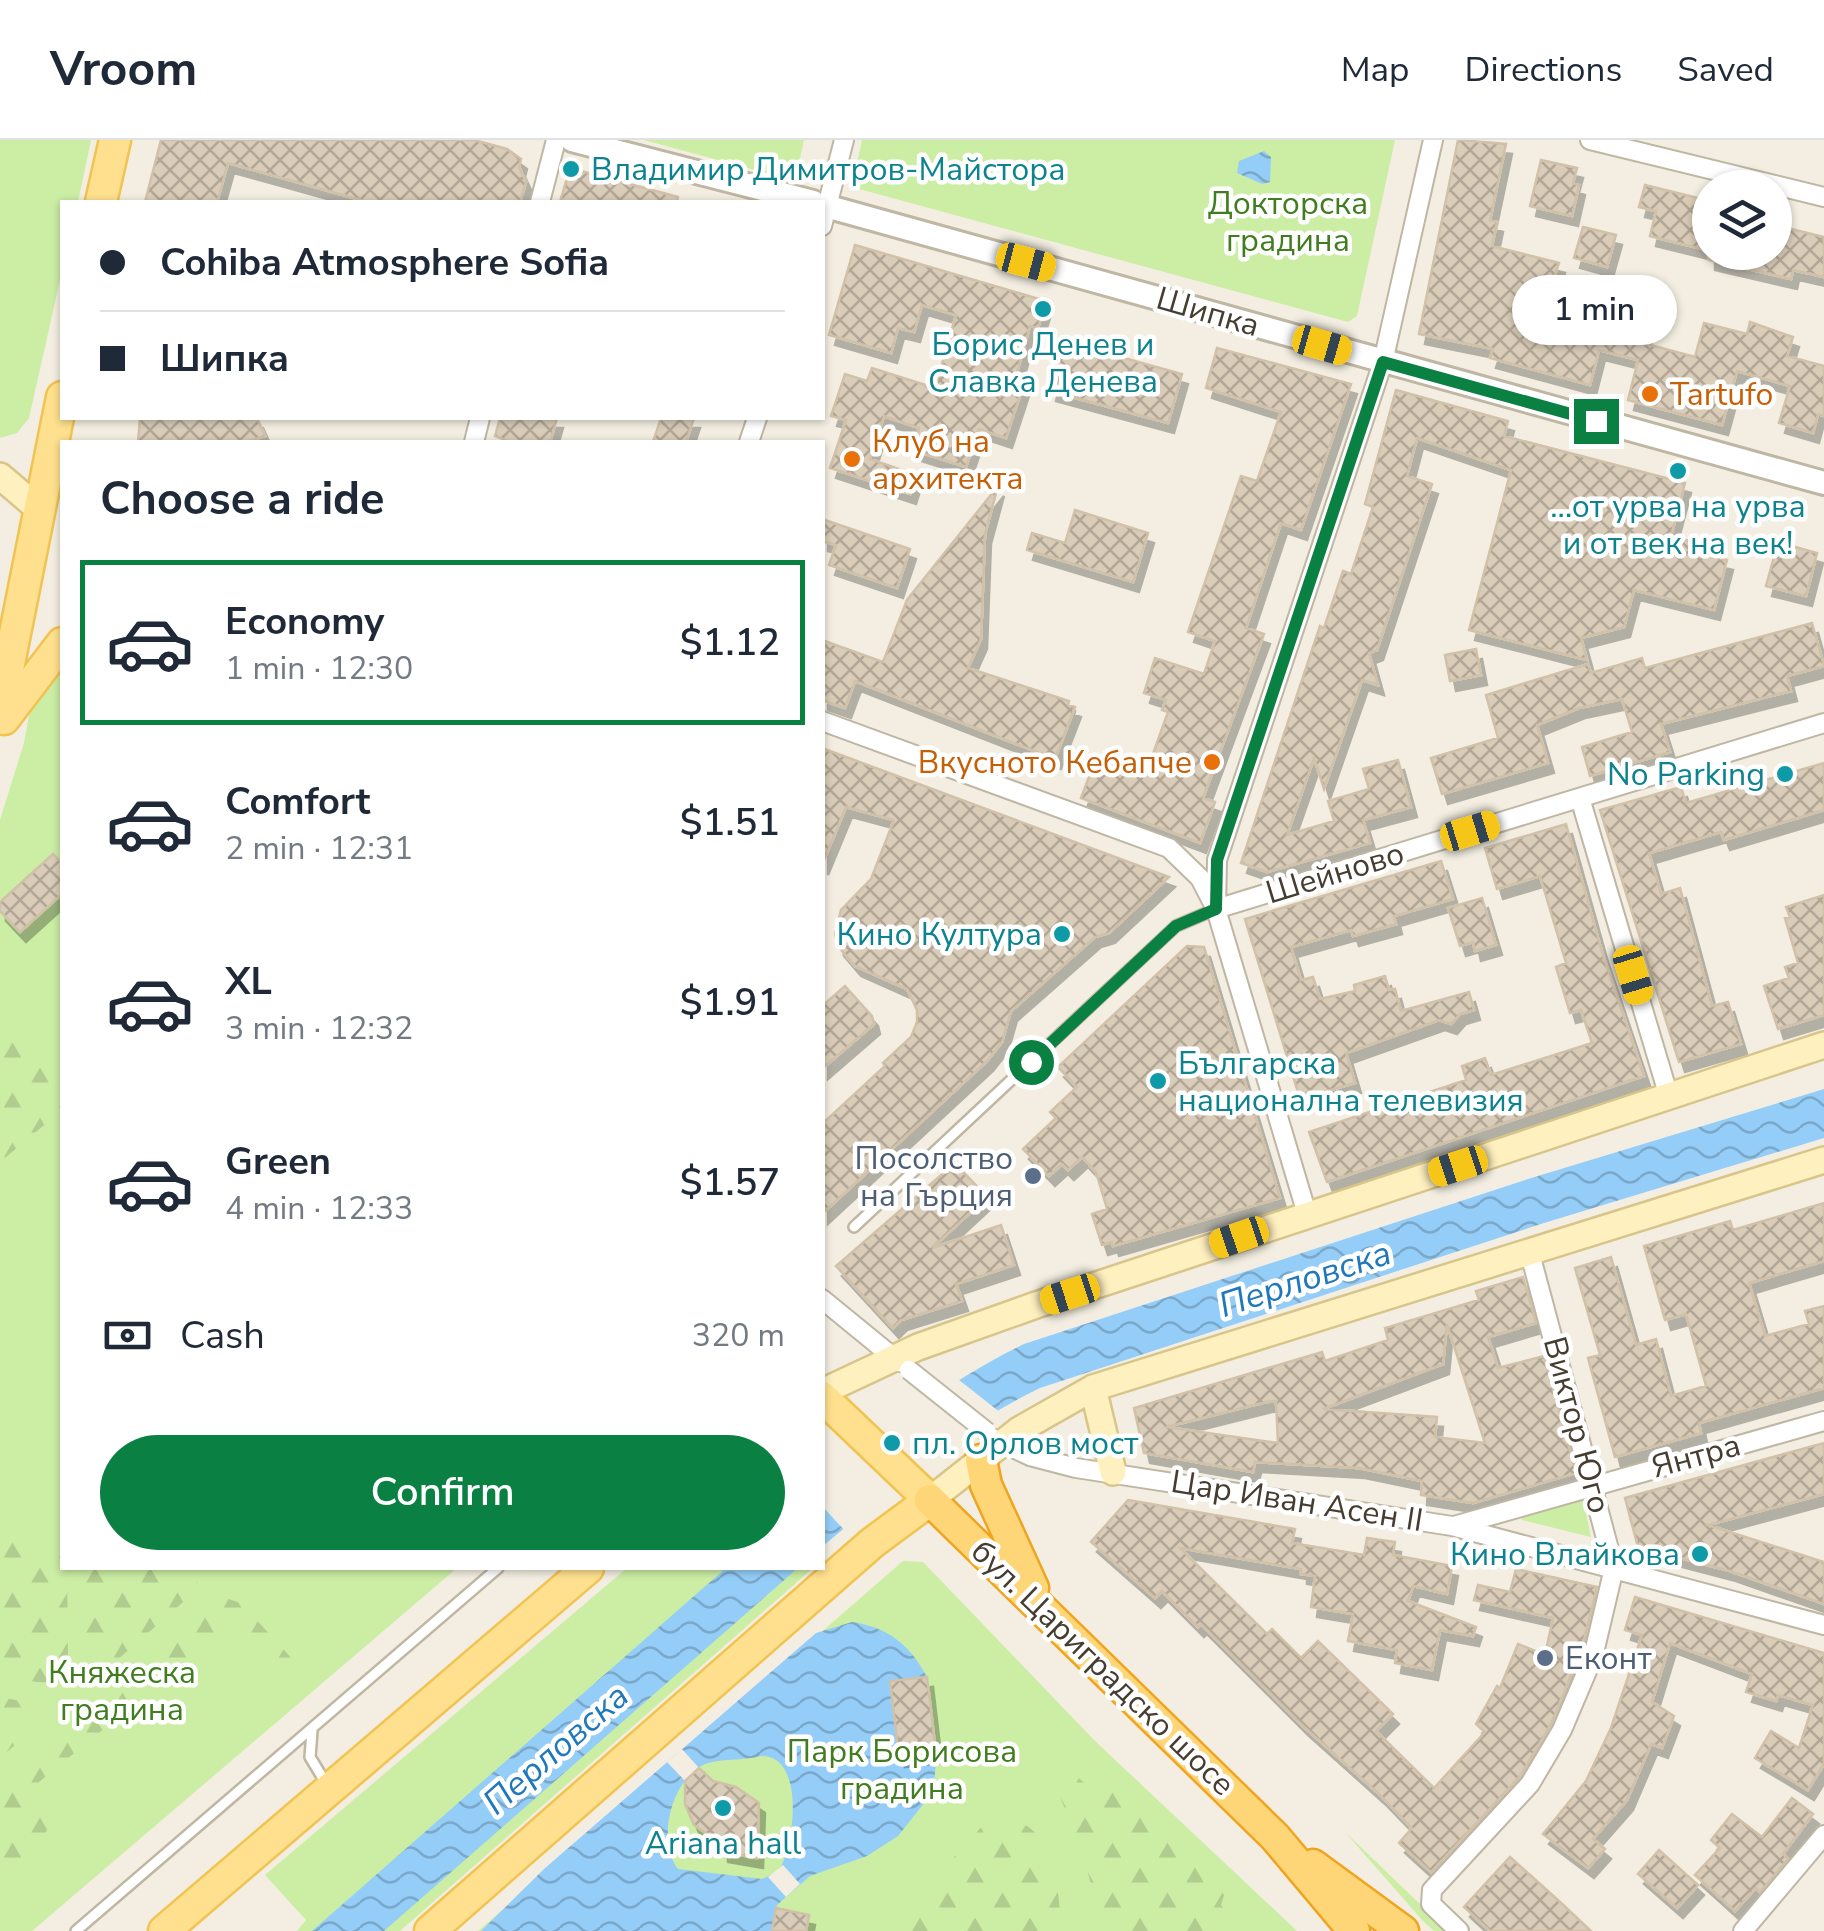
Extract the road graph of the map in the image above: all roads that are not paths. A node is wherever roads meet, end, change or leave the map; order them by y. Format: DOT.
graph roads {
  1 [pos="114,140"];
  2 [pos="556,140"];
  3 [pos="572,140"];
  4 [pos="844,140"];
  5 [pos="1433,140"];
  6 [pos="1590,140"];
  7 [pos="1824,197"];
  8 [pos="101,200"];
  9 [pos="541,200"];
  10 [pos="786,200"];
  11 [pos="825,200"];
  12 [pos="825,211"];
  13 [pos="1383,362"];
  14 [pos="60,420"];
  15 [pos="0,476"];
  16 [pos="1824,483"];
  17 [pos="52,521"];
  18 [pos="60,645"];
  19 [pos="0,709"];
  20 [pos="825,722"];
  21 [pos="1824,723"];
  22 [pos="0,726"];
  23 [pos="1580,798"];
  24 [pos="1216,909"];
  25 [pos="1824,1045"];
  26 [pos="1669,1098"];
  27 [pos="1824,1160"];
  28 [pos="1307,1214"];
  29 [pos="854,1227"];
  30 [pos="1530,1250"];
  31 [pos="825,1301"];
  32 [pos="901,1364"];
  33 [pos="1093,1388"];
  34 [pos="828,1401"];
  35 [pos="1824,1421"];
  36 [pos="990,1446"];
  37 [pos="1113,1472"];
  38 [pos="1594,1485"];
  39 [pos="922,1493"];
  40 [pos="1452,1526"];
  41 [pos="1614,1568"];
  42 [pos="496,1570"];
  43 [pos="586,1570"];
  44 [pos="1041,1605"];
  45 [pos="1824,1626"];
  46 [pos="312,1728"];
  47 [pos="330,1789"];
  48 [pos="1824,1835"];
  49 [pos="1275,1837"];
  50 [pos="76,1931"];
  51 [pos="164,1931"];
  52 [pos="430,1931"];
  53 [pos="1354,1931"];
  54 [pos="1404,1931"];
  55 [pos="1459,1931"];
  56 [pos="1743,1931"];
  1 -- 8 [label="main road"];
  2 -- 9 [label="street"];
  3 -- 10 [label="street, Шипка"];
  4 -- 11 [label="street"];
  5 -- 13 [label="street"];
  6 -- 7 [label="street"];
  12 -- 13 [label="street, Шипка"];
  13 -- 16 [label="street, Шипка"];
  13 -- 24 [label="street"];
  14 -- 17 [label="main road"];
  15 -- 17 [label="main road"];
  17 -- 19 [label="main road"];
  18 -- 22 [label="main road"];
  20 -- 24 [label="street"];
  21 -- 23 [label="street, Шейново"];
  23 -- 24 [label="street, Шейново"];
  23 -- 26 [label="street"];
  24 -- 28 [label="street"];
  24 -- 29 [label="lane"];
  25 -- 26 [label="main road"];
  26 -- 28 [label="main road"];
  27 -- 30 [label="main road"];
  28 -- 32 [label="main road"];
  30 -- 33 [label="main road"];
  30 -- 38 [label="street, Виктор Юго"];
  31 -- 32 [label="street"];
  32 -- 34 [label="main road"];
  32 -- 36 [label="street, bridge"];
  33 -- 36 [label="main road"];
  33 -- 37 [label="main road"];
  34 -- 39 [label="main road"];
  35 -- 38 [label="street, Янтра"];
  36 -- 37 [label="street, Цар Иван Асен II"];
  36 -- 39 [label="main road"];
  36 -- 44 [label="highway"];
  37 -- 40 [label="street, Цар Иван Асен II"];
  38 -- 40 [label="street, Янтра"];
  38 -- 41 [label="street, Виктор Юго"];
  39 -- 44 [label="highway, бул. Цариградско шосе"];
  39 -- 52 [label="main road"];
  40 -- 41 [label="street, Цар Иван Асен II"];
  41 -- 45 [label="street, Цар Иван Асен II"];
  41 -- 55 [label="street, Виктор Юго"];
  42 -- 46 [label="lane"];
  43 -- 47 [label="main road"];
  44 -- 49 [label="highway, бул. Цариградско шосе"];
  46 -- 47 [label="lane"];
  46 -- 50 [label="lane"];
  47 -- 51 [label="main road"];
  48 -- 56 [label="street"];
  49 -- 53 [label="highway, бул. Цариградско шосе"];
  49 -- 54 [label="highway, бул. Цариградско шосе"];
}
